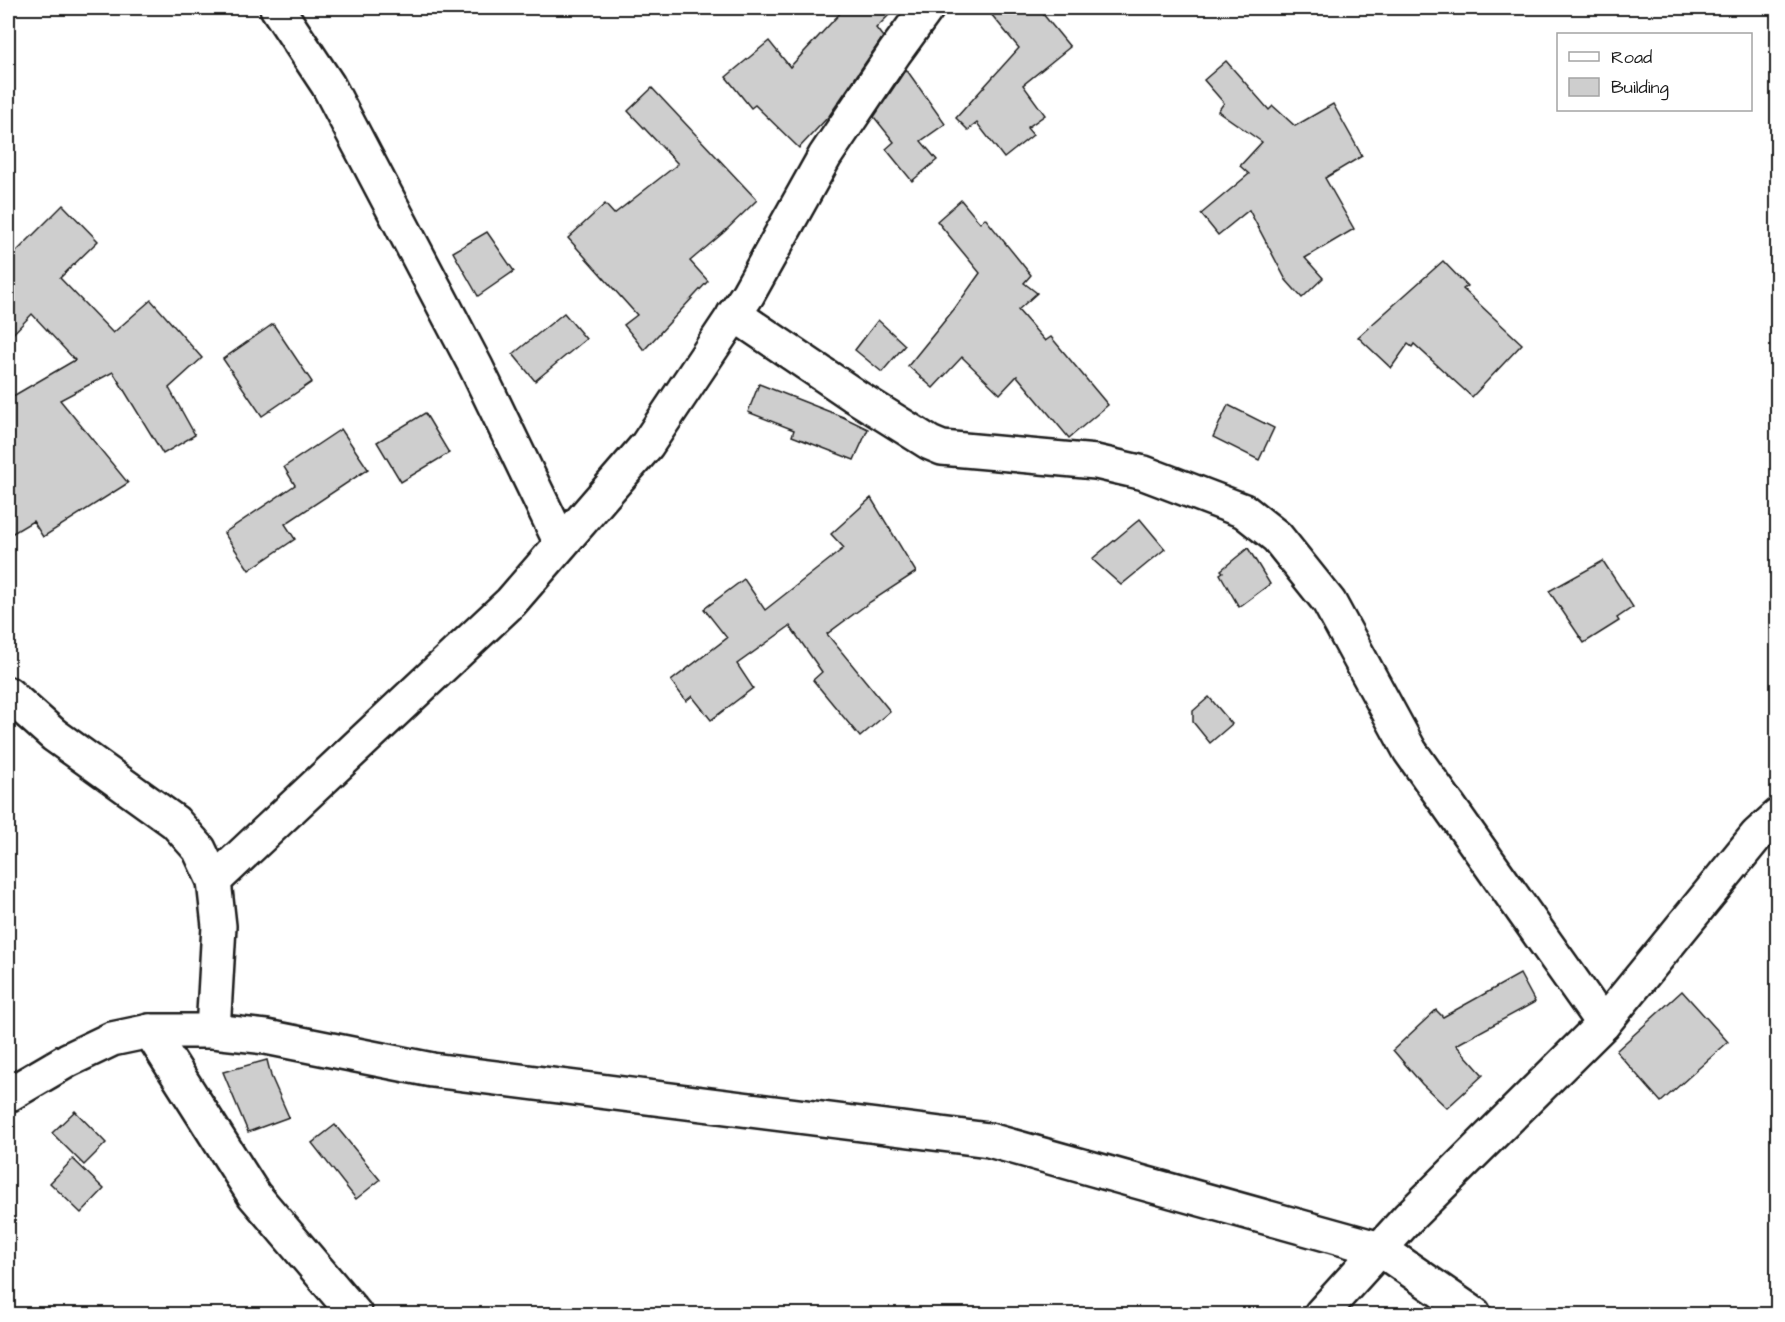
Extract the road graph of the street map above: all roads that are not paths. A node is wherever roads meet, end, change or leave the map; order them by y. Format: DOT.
graph roads {
  1 [pos="277,8"];
  2 [pos="927,8"];
  3 [pos="734,314"];
  4 [pos="561,543"];
  5 [pos="8,694"];
  6 [pos="1778,816"];
  7 [pos="214,881"];
  8 [pos="1603,1024"];
  9 [pos="150,1031"];
  10 [pos="213,1031"];
  11 [pos="8,1095"];
  12 [pos="1380,1249"];
  13 [pos="355,1314"];
  14 [pos="1322,1314"];
  15 [pos="1474,1314"];
  1 -- 4 [label="street"];
  2 -- 3 [label="street"];
  3 -- 4 [label="street"];
  3 -- 8 [label="street"];
  4 -- 7 [label="street"];
  5 -- 7 [label="street"];
  6 -- 8 [label="street"];
  7 -- 10 [label="street"];
  8 -- 12 [label="street"];
  9 -- 10 [label="street"];
  9 -- 11 [label="street"];
  9 -- 13 [label="street"];
  10 -- 12 [label="street"];
  12 -- 14 [label="street"];
  12 -- 15 [label="street"];
}
